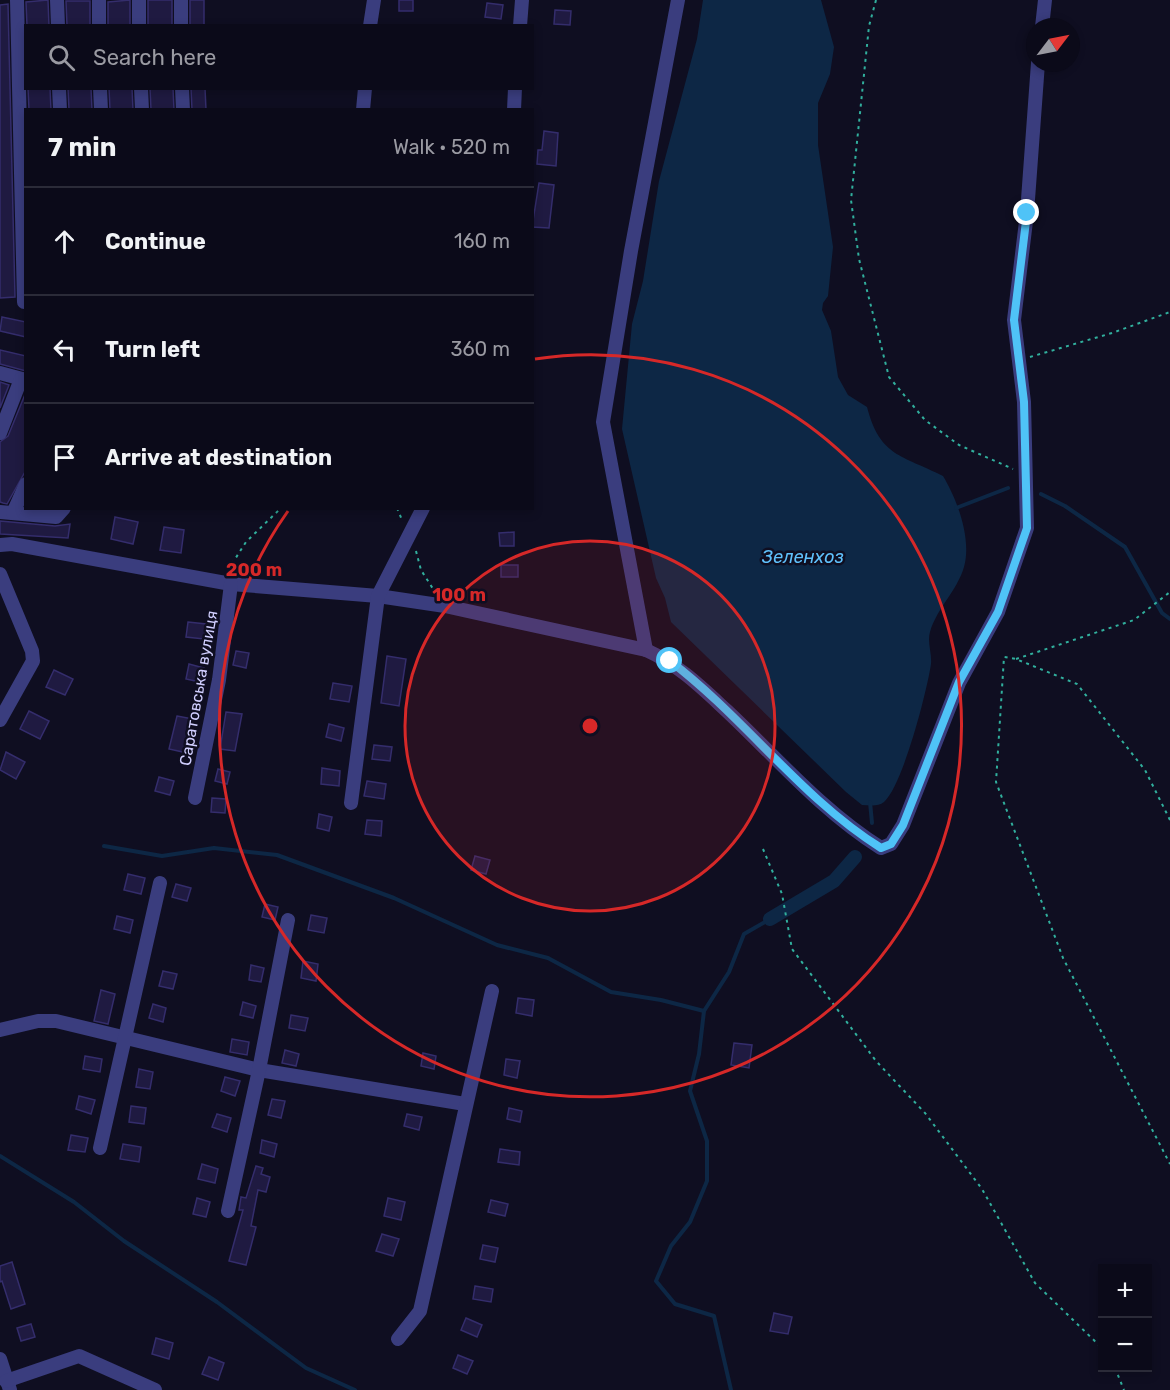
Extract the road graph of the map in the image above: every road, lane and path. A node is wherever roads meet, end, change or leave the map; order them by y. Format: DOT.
graph roads {
  1 [pos="16,0"];
  2 [pos="57,0"];
  3 [pos="99,0"];
  4 [pos="139,0"];
  5 [pos="181,0"];
  6 [pos="374,0"];
  7 [pos="522,0"];
  8 [pos="678,0"];
  9 [pos="876,0"];
  10 [pos="1045,0"];
  11 [pos="1043,18"];
  12 [pos="58,24"];
  13 [pos="99,24"];
  14 [pos="139,24"];
  15 [pos="181,24"];
  16 [pos="370,24"];
  17 [pos="520,24"];
  18 [pos="1037,72"];
  19 [pos="59,90"];
  20 [pos="100,90"];
  21 [pos="141,90"];
  22 [pos="182,90"];
  23 [pos="364,90"];
  24 [pos="515,90"];
  25 [pos="60,108"];
  26 [pos="101,108"];
  27 [pos="142,108"];
  28 [pos="183,108"];
  29 [pos="363,108"];
  30 [pos="514,108"];
  31 [pos="24,302"];
  32 [pos="1170,312"];
  33 [pos="1019,360"];
  34 [pos="0,373"];
  35 [pos="23,379"];
  36 [pos="0,433"];
  37 [pos="1026,474"];
  38 [pos="24,487"];
  39 [pos="62,510"];
  40 [pos="279,510"];
  41 [pos="398,510"];
  42 [pos="422,510"];
  43 [pos="7,513"];
  44 [pos="411,531"];
  45 [pos="0,545"];
  46 [pos="0,574"];
  47 [pos="226,583"];
  48 [pos="1170,592"];
  49 [pos="378,596"];
  50 [pos="445,606"];
  51 [pos="646,650"];
  52 [pos="1016,658"];
  53 [pos="0,720"];
  54 [pos="195,798"];
  55 [pos="351,803"];
  56 [pos="1170,820"];
  57 [pos="763,849"];
  58 [pos="160,883"];
  59 [pos="288,920"];
  60 [pos="492,991"];
  61 [pos="0,1030"];
  62 [pos="123,1036"];
  63 [pos="259,1070"];
  64 [pos="465,1104"];
  65 [pos="100,1148"];
  66 [pos="1170,1164"];
  67 [pos="228,1211"];
  68 [pos="398,1339"];
  69 [pos="1098,1344"];
  70 [pos="0,1359"];
  71 [pos="1117,1372"];
  72 [pos="8,1385"];
  73 [pos="156,1390"];
  74 [pos="1124,1390"];
  1 -- 31 [label="street"];
  2 -- 12 [label="street"];
  3 -- 13 [label="street"];
  4 -- 14 [label="street"];
  5 -- 15 [label="street"];
  6 -- 16 [label="street"];
  7 -- 17 [label="street"];
  8 -- 51 [label="street"];
  9 -- 37 [label="path"];
  10 -- 11 [label="street"];
  18 -- 33 [label="street"];
  19 -- 25 [label="street"];
  20 -- 26 [label="street"];
  21 -- 27 [label="street"];
  22 -- 28 [label="street"];
  23 -- 29 [label="street"];
  24 -- 30 [label="street"];
  32 -- 33 [label="path"];
  33 -- 37 [label="street"];
  34 -- 35 [label="street"];
  35 -- 36 [label="street"];
  37 -- 51 [label="street"];
  38 -- 43 [label="street"];
  39 -- 43 [label="street"];
  40 -- 47 [label="path"];
  41 -- 44 [label="path"];
  42 -- 44 [label="street"];
  44 -- 49 [label="street"];
  44 -- 50 [label="path"];
  45 -- 47 [label="street"];
  46 -- 53 [label="street"];
  47 -- 49 [label="street"];
  47 -- 54 [label="street, Саратовська вулиця"];
  48 -- 52 [label="path"];
  49 -- 50 [label="street"];
  49 -- 55 [label="street"];
  50 -- 51 [label="street"];
  52 -- 56 [label="path"];
  52 -- 66 [label="path"];
  57 -- 69 [label="path"];
  58 -- 62 [label="street"];
  59 -- 63 [label="street"];
  60 -- 64 [label="street"];
  61 -- 62 [label="street"];
  62 -- 63 [label="street"];
  62 -- 65 [label="street"];
  63 -- 64 [label="street"];
  63 -- 67 [label="street"];
  64 -- 68 [label="street"];
  70 -- 72 [label="street"];
  71 -- 74 [label="path"];
  72 -- 73 [label="street"];
}
